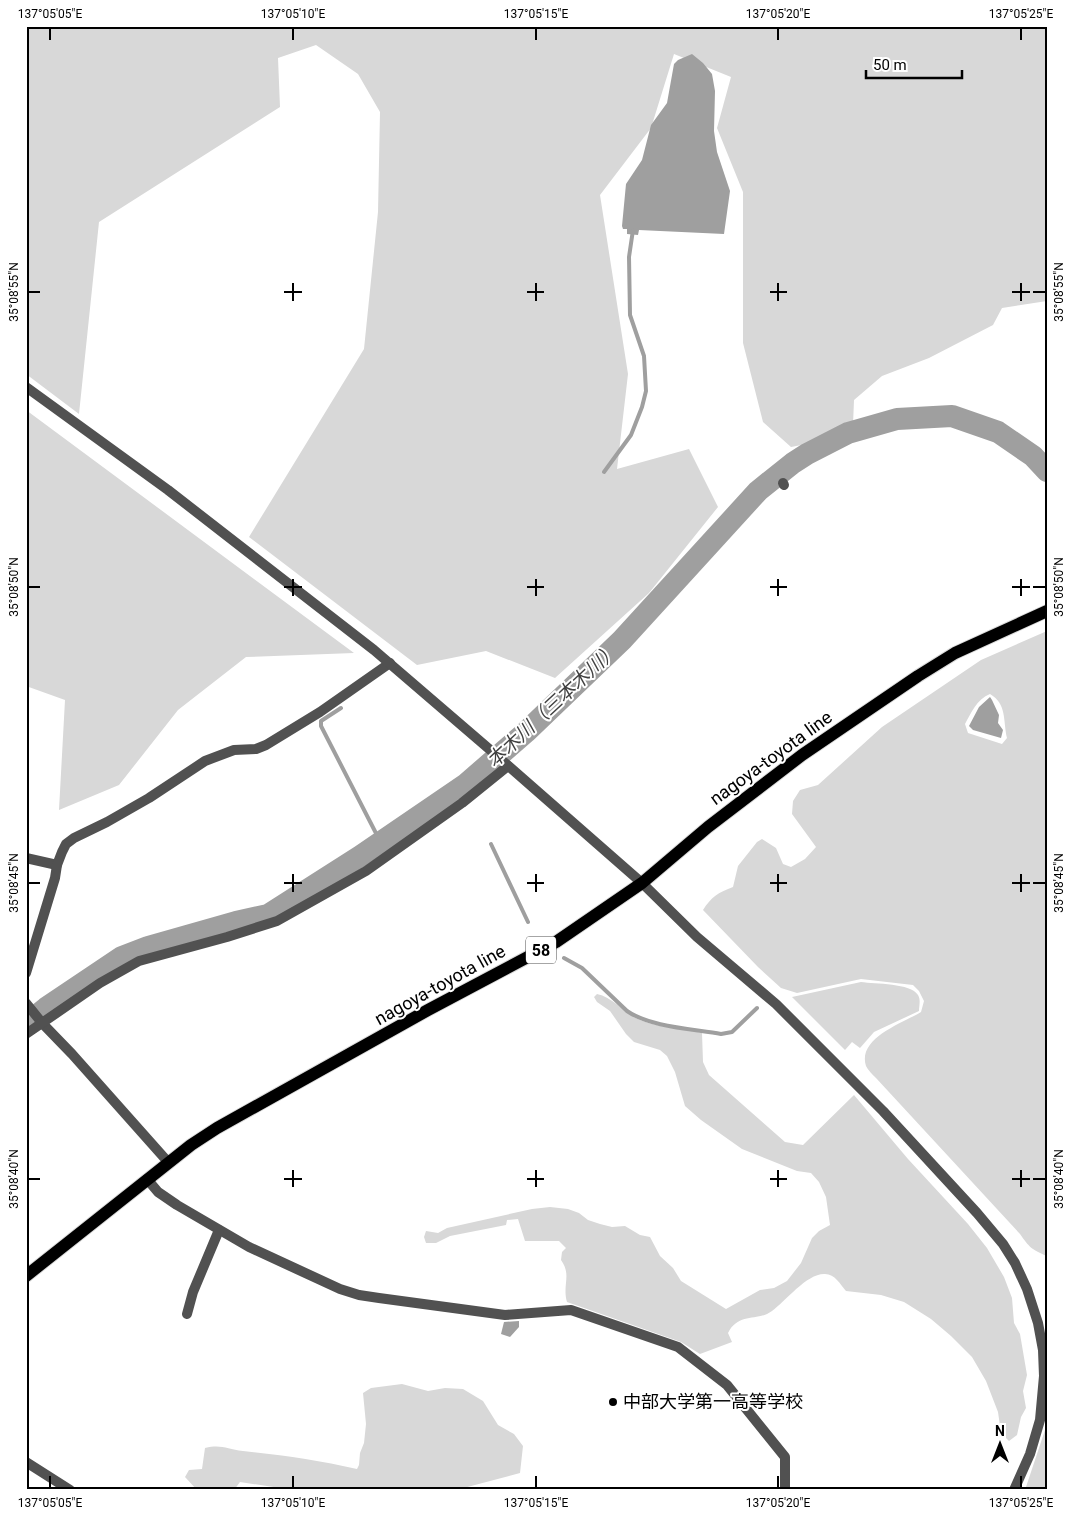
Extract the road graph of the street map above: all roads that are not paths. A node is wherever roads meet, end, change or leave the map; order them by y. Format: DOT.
graph roads {
  1 [pos="26,387"];
  2 [pos="1047,611"];
  3 [pos="390,663"];
  4 [pos="507,765"];
  5 [pos="26,858"];
  6 [pos="56,865"];
  7 [pos="642,884"];
  8 [pos="26,973"];
  9 [pos="27,1004"];
  10 [pos="42,1023"];
  11 [pos="26,1034"];
  12 [pos="168,1162"];
  13 [pos="146,1179"];
  14 [pos="218,1230"];
  15 [pos="26,1276"];
  16 [pos="187,1314"];
  17 [pos="26,1462"];
  18 [pos="70,1490"];
  19 [pos="785,1490"];
  20 [pos="1014,1490"];
  1 -- 3 [label="street"];
  2 -- 7 [label="main road, nagoya-toyota line / 58"];
  3 -- 4 [label="street"];
  3 -- 6 [label="street"];
  4 -- 7 [label="street"];
  4 -- 10 [label="street"];
  5 -- 6 [label="street"];
  6 -- 8 [label="street"];
  7 -- 12 [label="main road, nagoya-toyota line / 58"];
  7 -- 20 [label="street"];
  9 -- 10 [label="street"];
  10 -- 11 [label="street"];
  10 -- 12 [label="street"];
  12 -- 13 [label="main road, nagoya-toyota line / 58"];
  13 -- 14 [label="street"];
  13 -- 15 [label="main road, nagoya-toyota line / 58"];
  14 -- 16 [label="street"];
  14 -- 19 [label="street"];
  17 -- 18 [label="street"];
}
